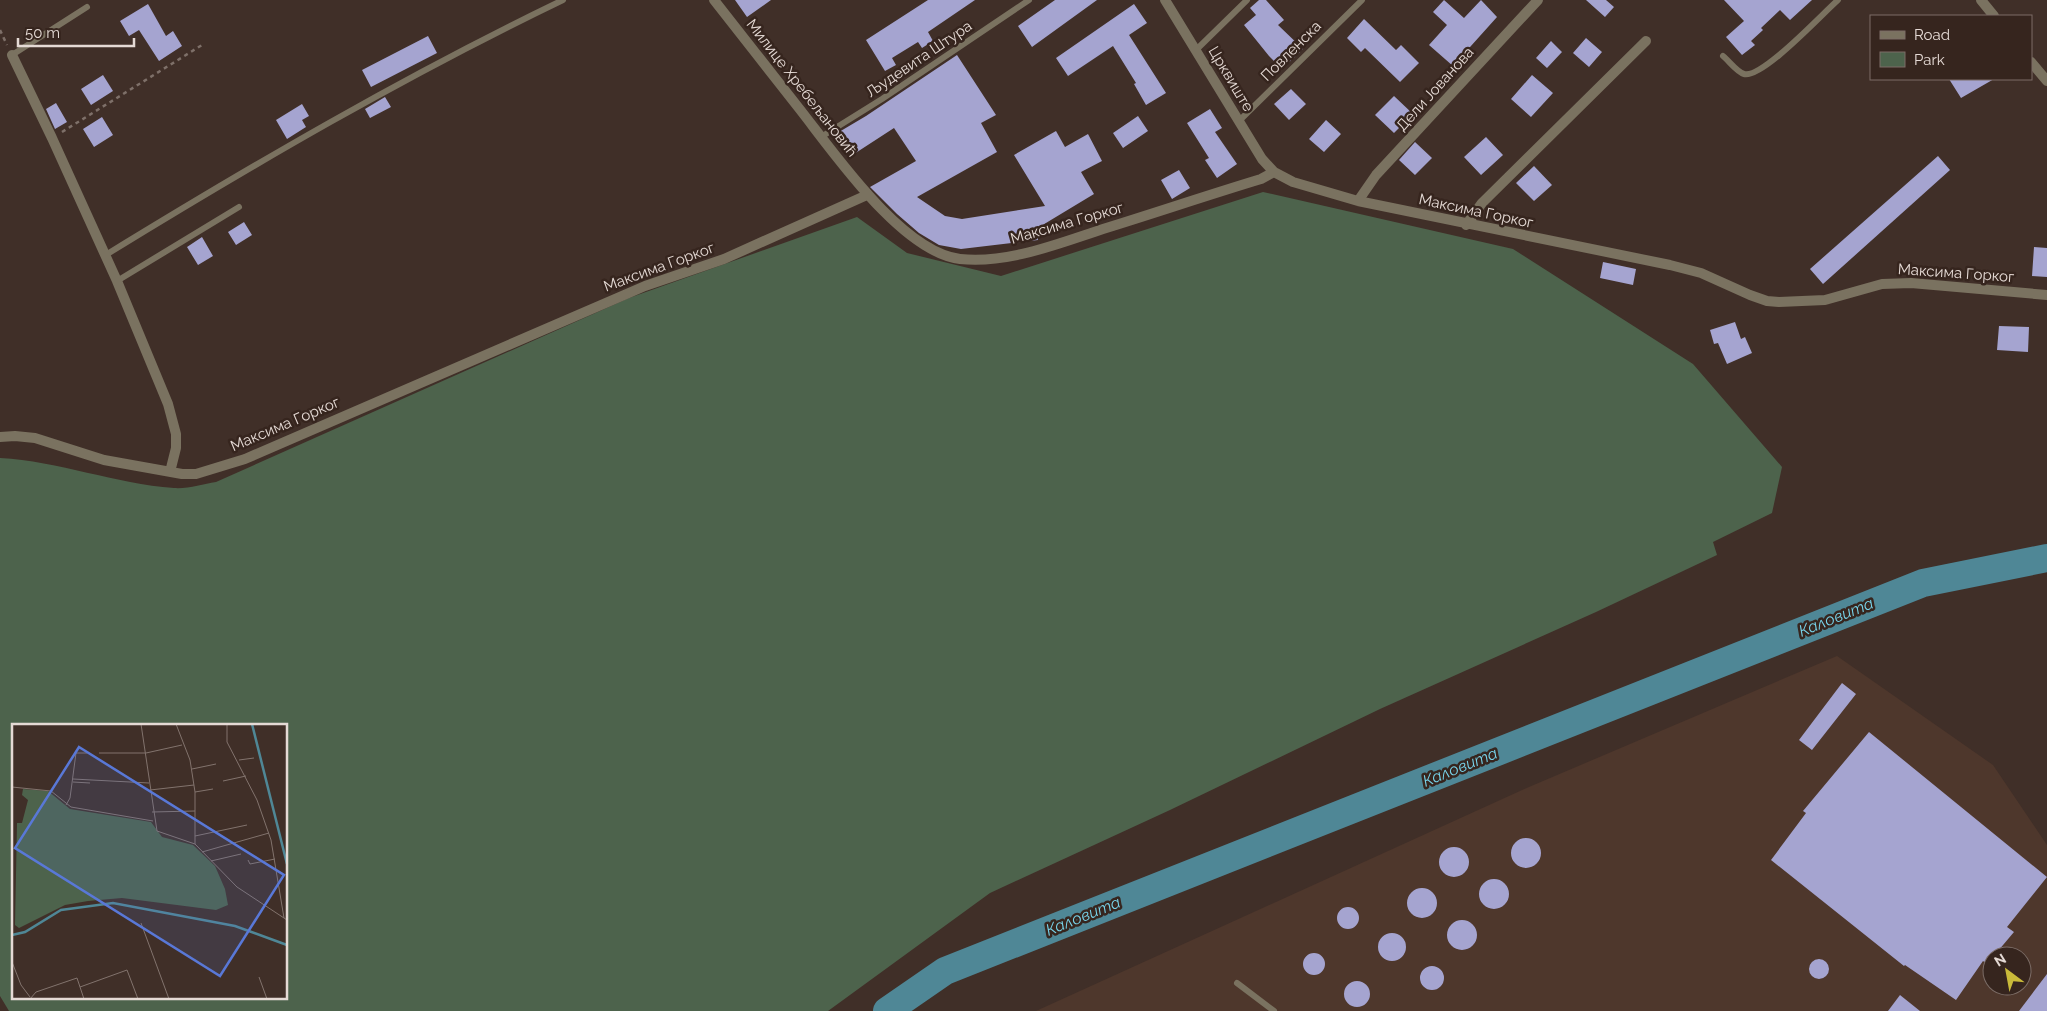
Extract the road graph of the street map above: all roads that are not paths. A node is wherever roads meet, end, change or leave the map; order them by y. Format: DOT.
graph roads {
  1 [pos="563,0"];
  2 [pos="714,0"];
  3 [pos="1029,0"];
  4 [pos="1165,0"];
  5 [pos="1247,0"];
  6 [pos="1362,0"];
  7 [pos="1538,0"];
  8 [pos="1838,0"];
  9 [pos="1981,0"];
  10 [pos="87,7"];
  11 [pos="1993,15"];
  12 [pos="1646,41"];
  13 [pos="1196,50"];
  14 [pos="12,55"];
  15 [pos="1723,56"];
  16 [pos="2032,63"];
  17 [pos="2047,81"];
  18 [pos="1239,121"];
  19 [pos="821,137"];
  20 [pos="1274,172"];
  21 [pos="867,195"];
  22 [pos="1358,201"];
  23 [pos="239,207"];
  24 [pos="1466,224"];
  25 [pos="104,256"];
  26 [pos="117,281"];
  27 [pos="2047,295"];
  28 [pos="0,436"];
  29 [pos="170,472"];
  30 [pos="1237,983"];
  31 [pos="1274,1011"];
  1 -- 25 [label="lane"];
  2 -- 19 [label="street, Милице Хребељановић"];
  3 -- 19 [label="lane, Људевита Штура"];
  4 -- 13 [label="street, Црквиште"];
  5 -- 13 [label="lane"];
  6 -- 18 [label="lane, Повленска"];
  7 -- 22 [label="street, Дели Јованова"];
  8 -- 15 [label="lane"];
  9 -- 11 [label="street"];
  10 -- 14 [label="lane"];
  12 -- 24 [label="street"];
  13 -- 18 [label="street, Црквиште"];
  14 -- 25 [label="street"];
  16 -- 17 [label="street"];
  18 -- 20 [label="street, Црквиште"];
  19 -- 21 [label="street, Милице Хребељановић"];
  20 -- 21 [label="street, Максима Горког"];
  20 -- 22 [label="street, Максима Горког"];
  21 -- 29 [label="street, Максима Горког"];
  22 -- 24 [label="street, Максима Горког"];
  23 -- 26 [label="lane"];
  24 -- 27 [label="street, Максима Горког"];
  25 -- 26 [label="street"];
  26 -- 29 [label="street"];
  28 -- 29 [label="street, Максима Горког"];
  30 -- 31 [label="lane"];
}
